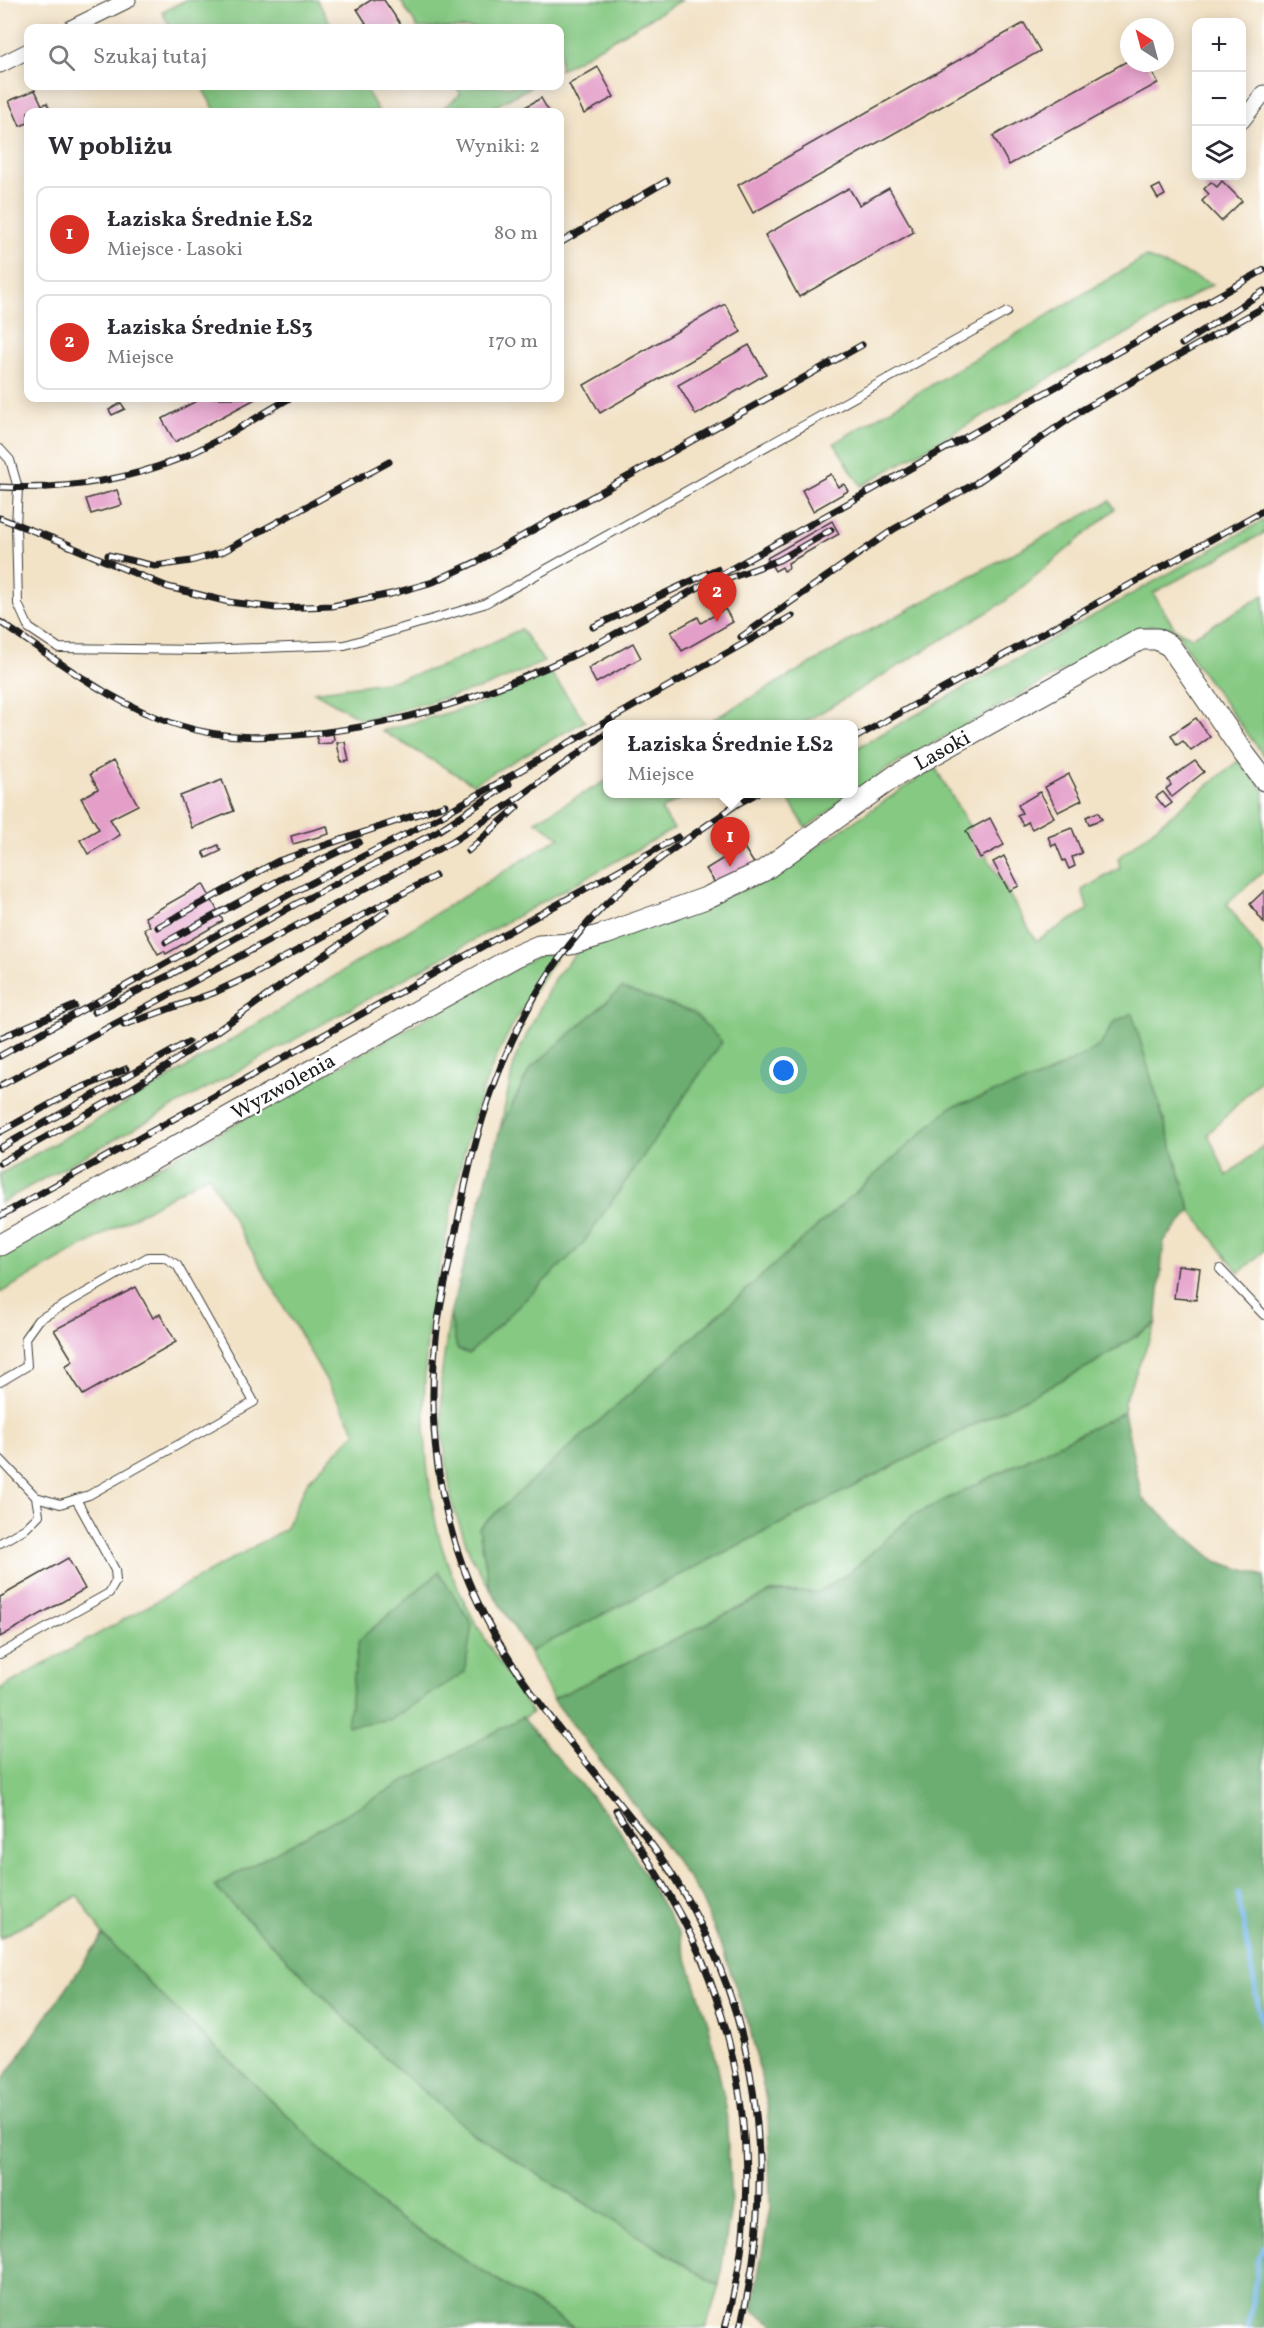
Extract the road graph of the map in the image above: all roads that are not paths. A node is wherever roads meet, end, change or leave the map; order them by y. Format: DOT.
graph roads {
  1 [pos="128,0"];
  2 [pos="79,24"];
  3 [pos="24,53"];
  4 [pos="0,66"];
  5 [pos="1264,93"];
  6 [pos="1246,116"];
  7 [pos="1007,312"];
  8 [pos="0,449"];
  9 [pos="1264,780"];
  10 [pos="571,944"];
  11 [pos="0,1245"];
  12 [pos="1220,1269"];
  13 [pos="1264,1315"];
  14 [pos="0,1382"];
  15 [pos="0,1459"];
  16 [pos="36,1497"];
  17 [pos="76,1499"];
  18 [pos="0,1543"];
  19 [pos="0,1654"];
  1 -- 2 [label="street"];
  3 -- 4 [label="street"];
  5 -- 6 [label="street"];
  7 -- 8 [label="lane"];
  9 -- 10 [label="street, Lasoki"];
  10 -- 11 [label="street, Wyzwolenia"];
  12 -- 13 [label="lane"];
  14 -- 17 [label="lane"];
  15 -- 16 [label="lane"];
  16 -- 17 [label="lane"];
  16 -- 18 [label="lane"];
  17 -- 19 [label="lane"];
}
